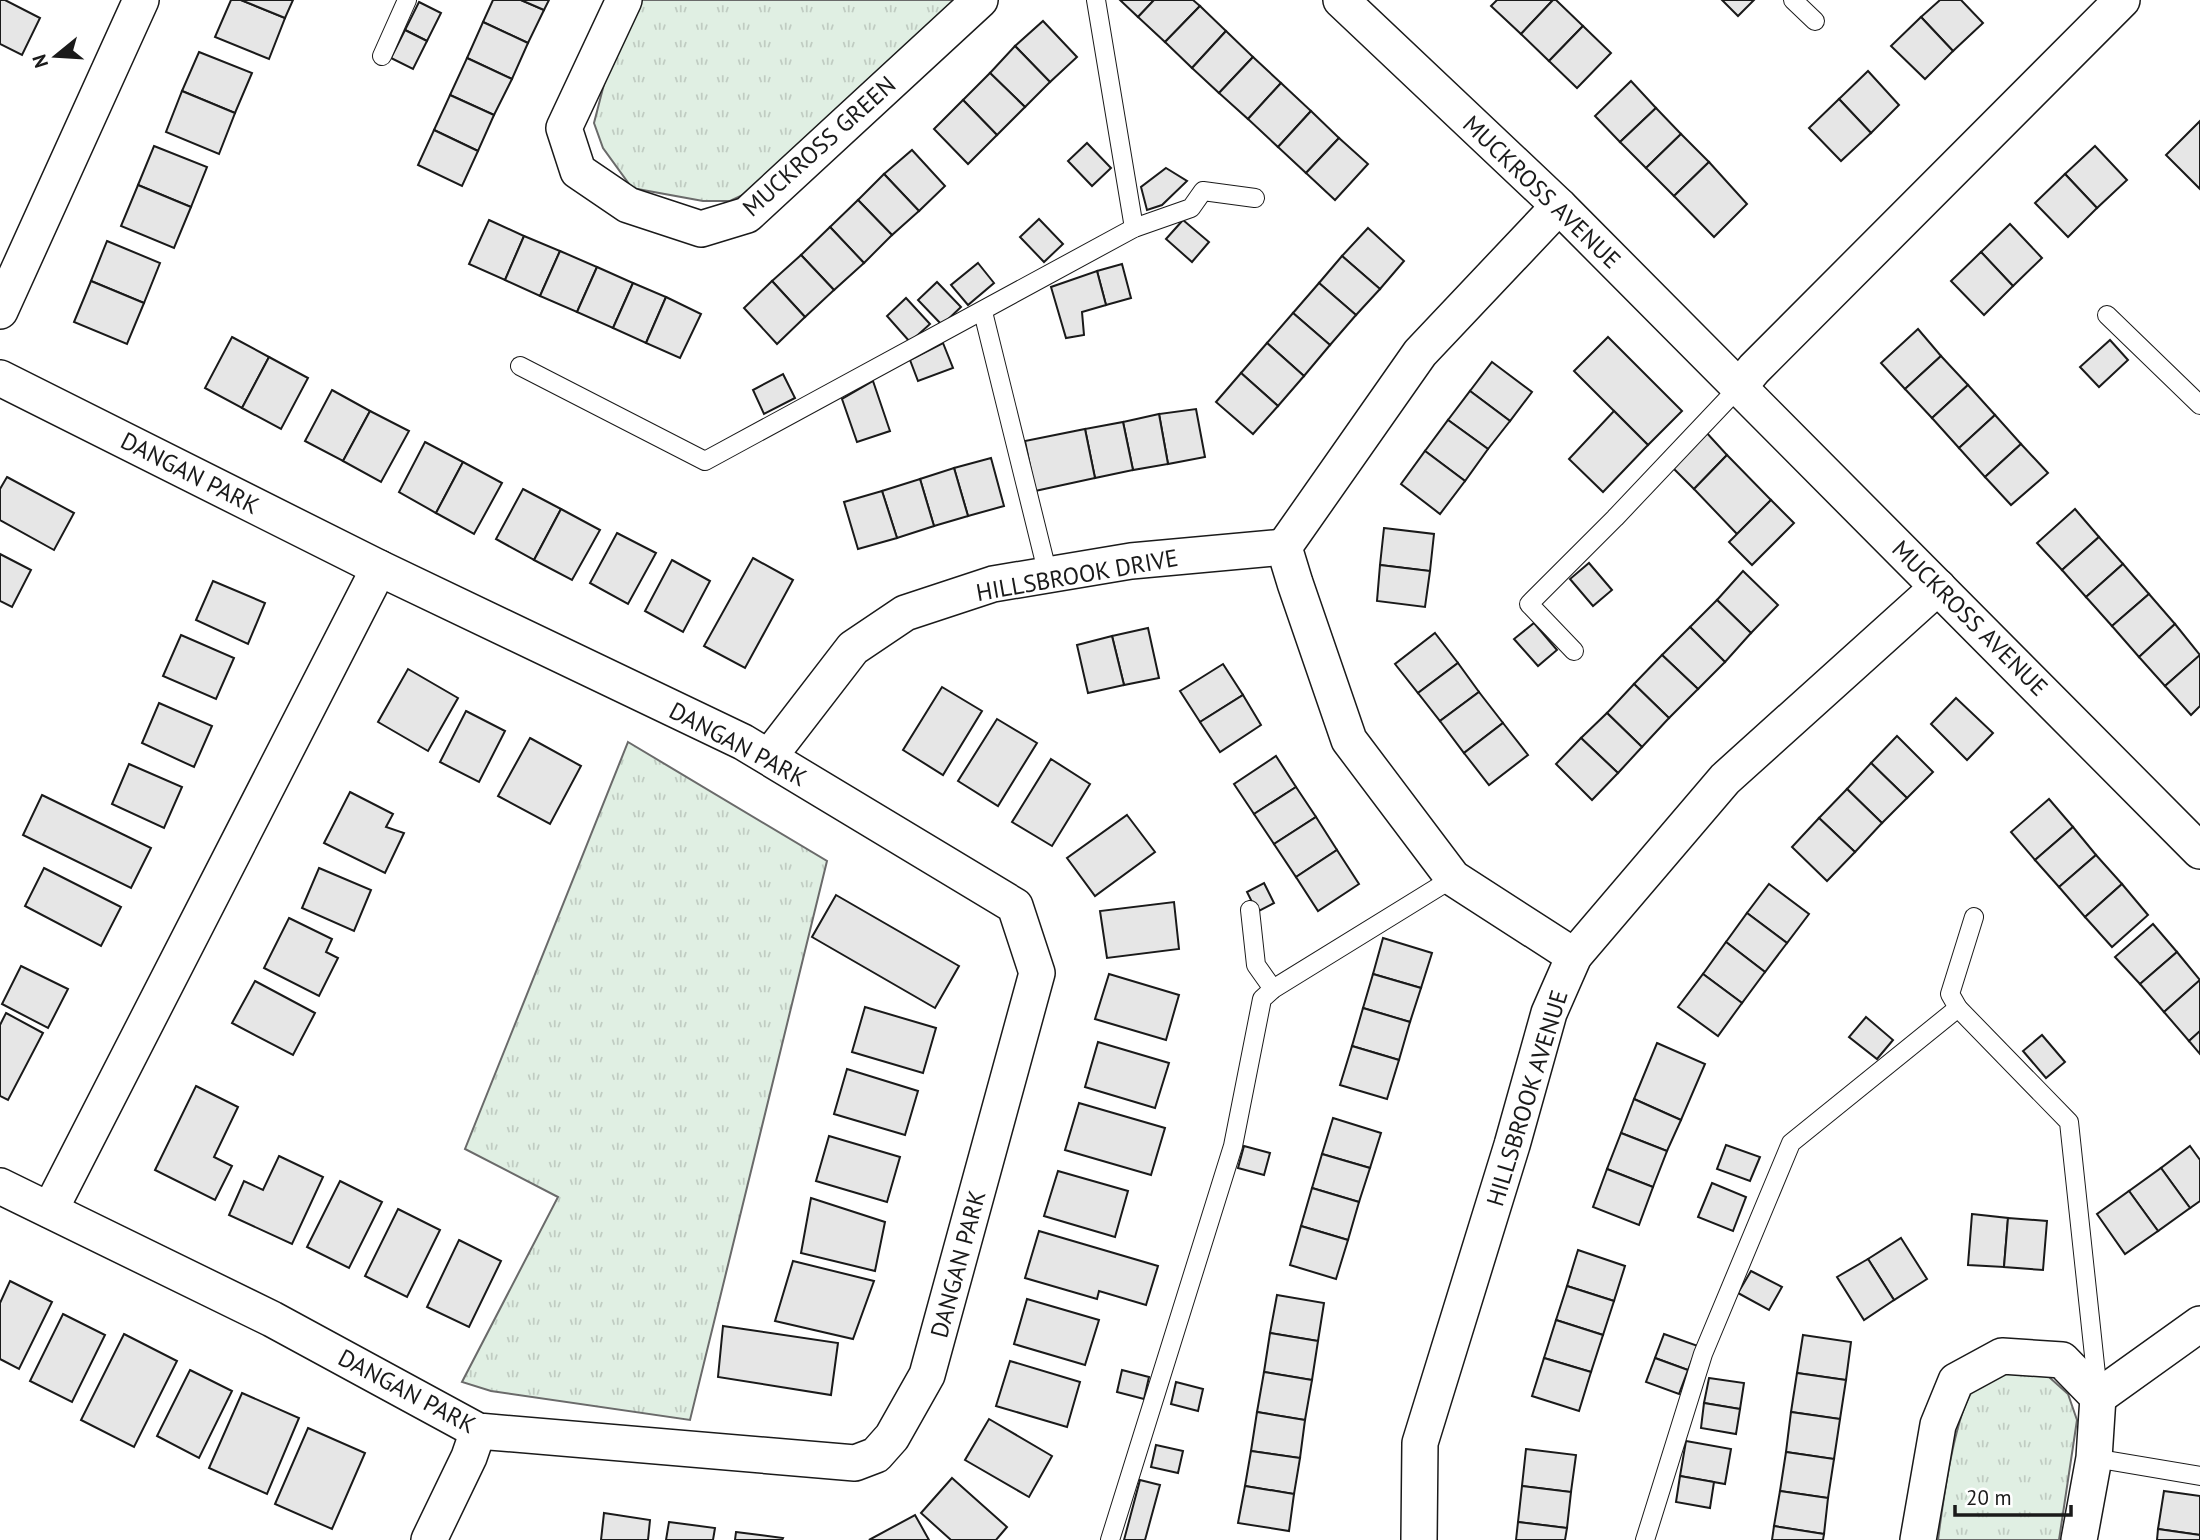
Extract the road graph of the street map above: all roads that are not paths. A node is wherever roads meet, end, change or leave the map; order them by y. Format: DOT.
graph roads {
  1 [pos="141,0"];
  2 [pos="407,0"];
  3 [pos="624,0"];
  4 [pos="980,0"];
  5 [pos="1096,0"];
  6 [pos="1340,0"];
  7 [pos="1793,0"];
  8 [pos="2122,0"];
  9 [pos="1815,21"];
  10 [pos="382,56"];
  11 [pos="1255,198"];
  12 [pos="1559,206"];
  13 [pos="1134,228"];
  14 [pos="0,312"];
  15 [pos="983,312"];
  16 [pos="2107,315"];
  17 [pos="520,366"];
  18 [pos="0,378"];
  19 [pos="1740,386"];
  20 [pos="2200,405"];
  21 [pos="1284,547"];
  22 [pos="379,568"];
  23 [pos="1048,575"];
  24 [pos="1938,587"];
  25 [pos="1574,651"];
  26 [pos="769,757"];
  27 [pos="2200,850"];
  28 [pos="1453,878"];
  29 [pos="1250,910"];
  30 [pos="1975,917"];
  31 [pos="1574,956"];
  32 [pos="1273,989"];
  33 [pos="1958,1008"];
  34 [pos="0,1186"];
  35 [pos="50,1210"];
  36 [pos="2200,1324"];
  37 [pos="2098,1397"];
  38 [pos="478,1431"];
  39 [pos="2094,1458"];
  40 [pos="2200,1476"];
  41 [pos="429,1540"];
  42 [pos="1110,1540"];
  43 [pos="1419,1540"];
  44 [pos="1645,1540"];
  45 [pos="1918,1540"];
  46 [pos="2079,1540"];
  1 -- 14 [label="street"];
  2 -- 10 [label="lane"];
  3 -- 4 [label="street, MUCKROSS GREEN"];
  5 -- 13 [label="lane"];
  6 -- 12 [label="street, MUCKROSS AVENUE"];
  7 -- 9 [label="lane"];
  8 -- 19 [label="street"];
  11 -- 13 [label="lane"];
  12 -- 19 [label="street, MUCKROSS AVENUE"];
  12 -- 21 [label="street"];
  13 -- 15 [label="lane"];
  15 -- 17 [label="lane"];
  15 -- 23 [label="lane"];
  16 -- 20 [label="lane"];
  18 -- 22 [label="street, DANGAN PARK"];
  19 -- 24 [label="street, MUCKROSS AVENUE"];
  19 -- 25 [label="lane"];
  21 -- 23 [label="street, HILLSBROOK DRIVE"];
  21 -- 28 [label="street"];
  22 -- 26 [label="street, DANGAN PARK"];
  22 -- 35 [label="street"];
  23 -- 26 [label="street, HILLSBROOK DRIVE"];
  24 -- 27 [label="street, MUCKROSS AVENUE"];
  24 -- 31 [label="street, HILLSBROOK AVENUE"];
  26 -- 38 [label="street, DANGAN PARK"];
  28 -- 31 [label="street"];
  28 -- 32 [label="lane"];
  29 -- 32 [label="lane"];
  30 -- 33 [label="lane"];
  31 -- 43 [label="street, HILLSBROOK AVENUE"];
  32 -- 42 [label="lane"];
  33 -- 37 [label="lane"];
  33 -- 44 [label="lane"];
  34 -- 35 [label="street, DANGAN PARK"];
  35 -- 38 [label="street, DANGAN PARK"];
  36 -- 37 [label="street"];
  37 -- 39 [label="street"];
  37 -- 45 [label="street"];
  38 -- 41 [label="street"];
  39 -- 40 [label="lane"];
  39 -- 46 [label="street"];
}
